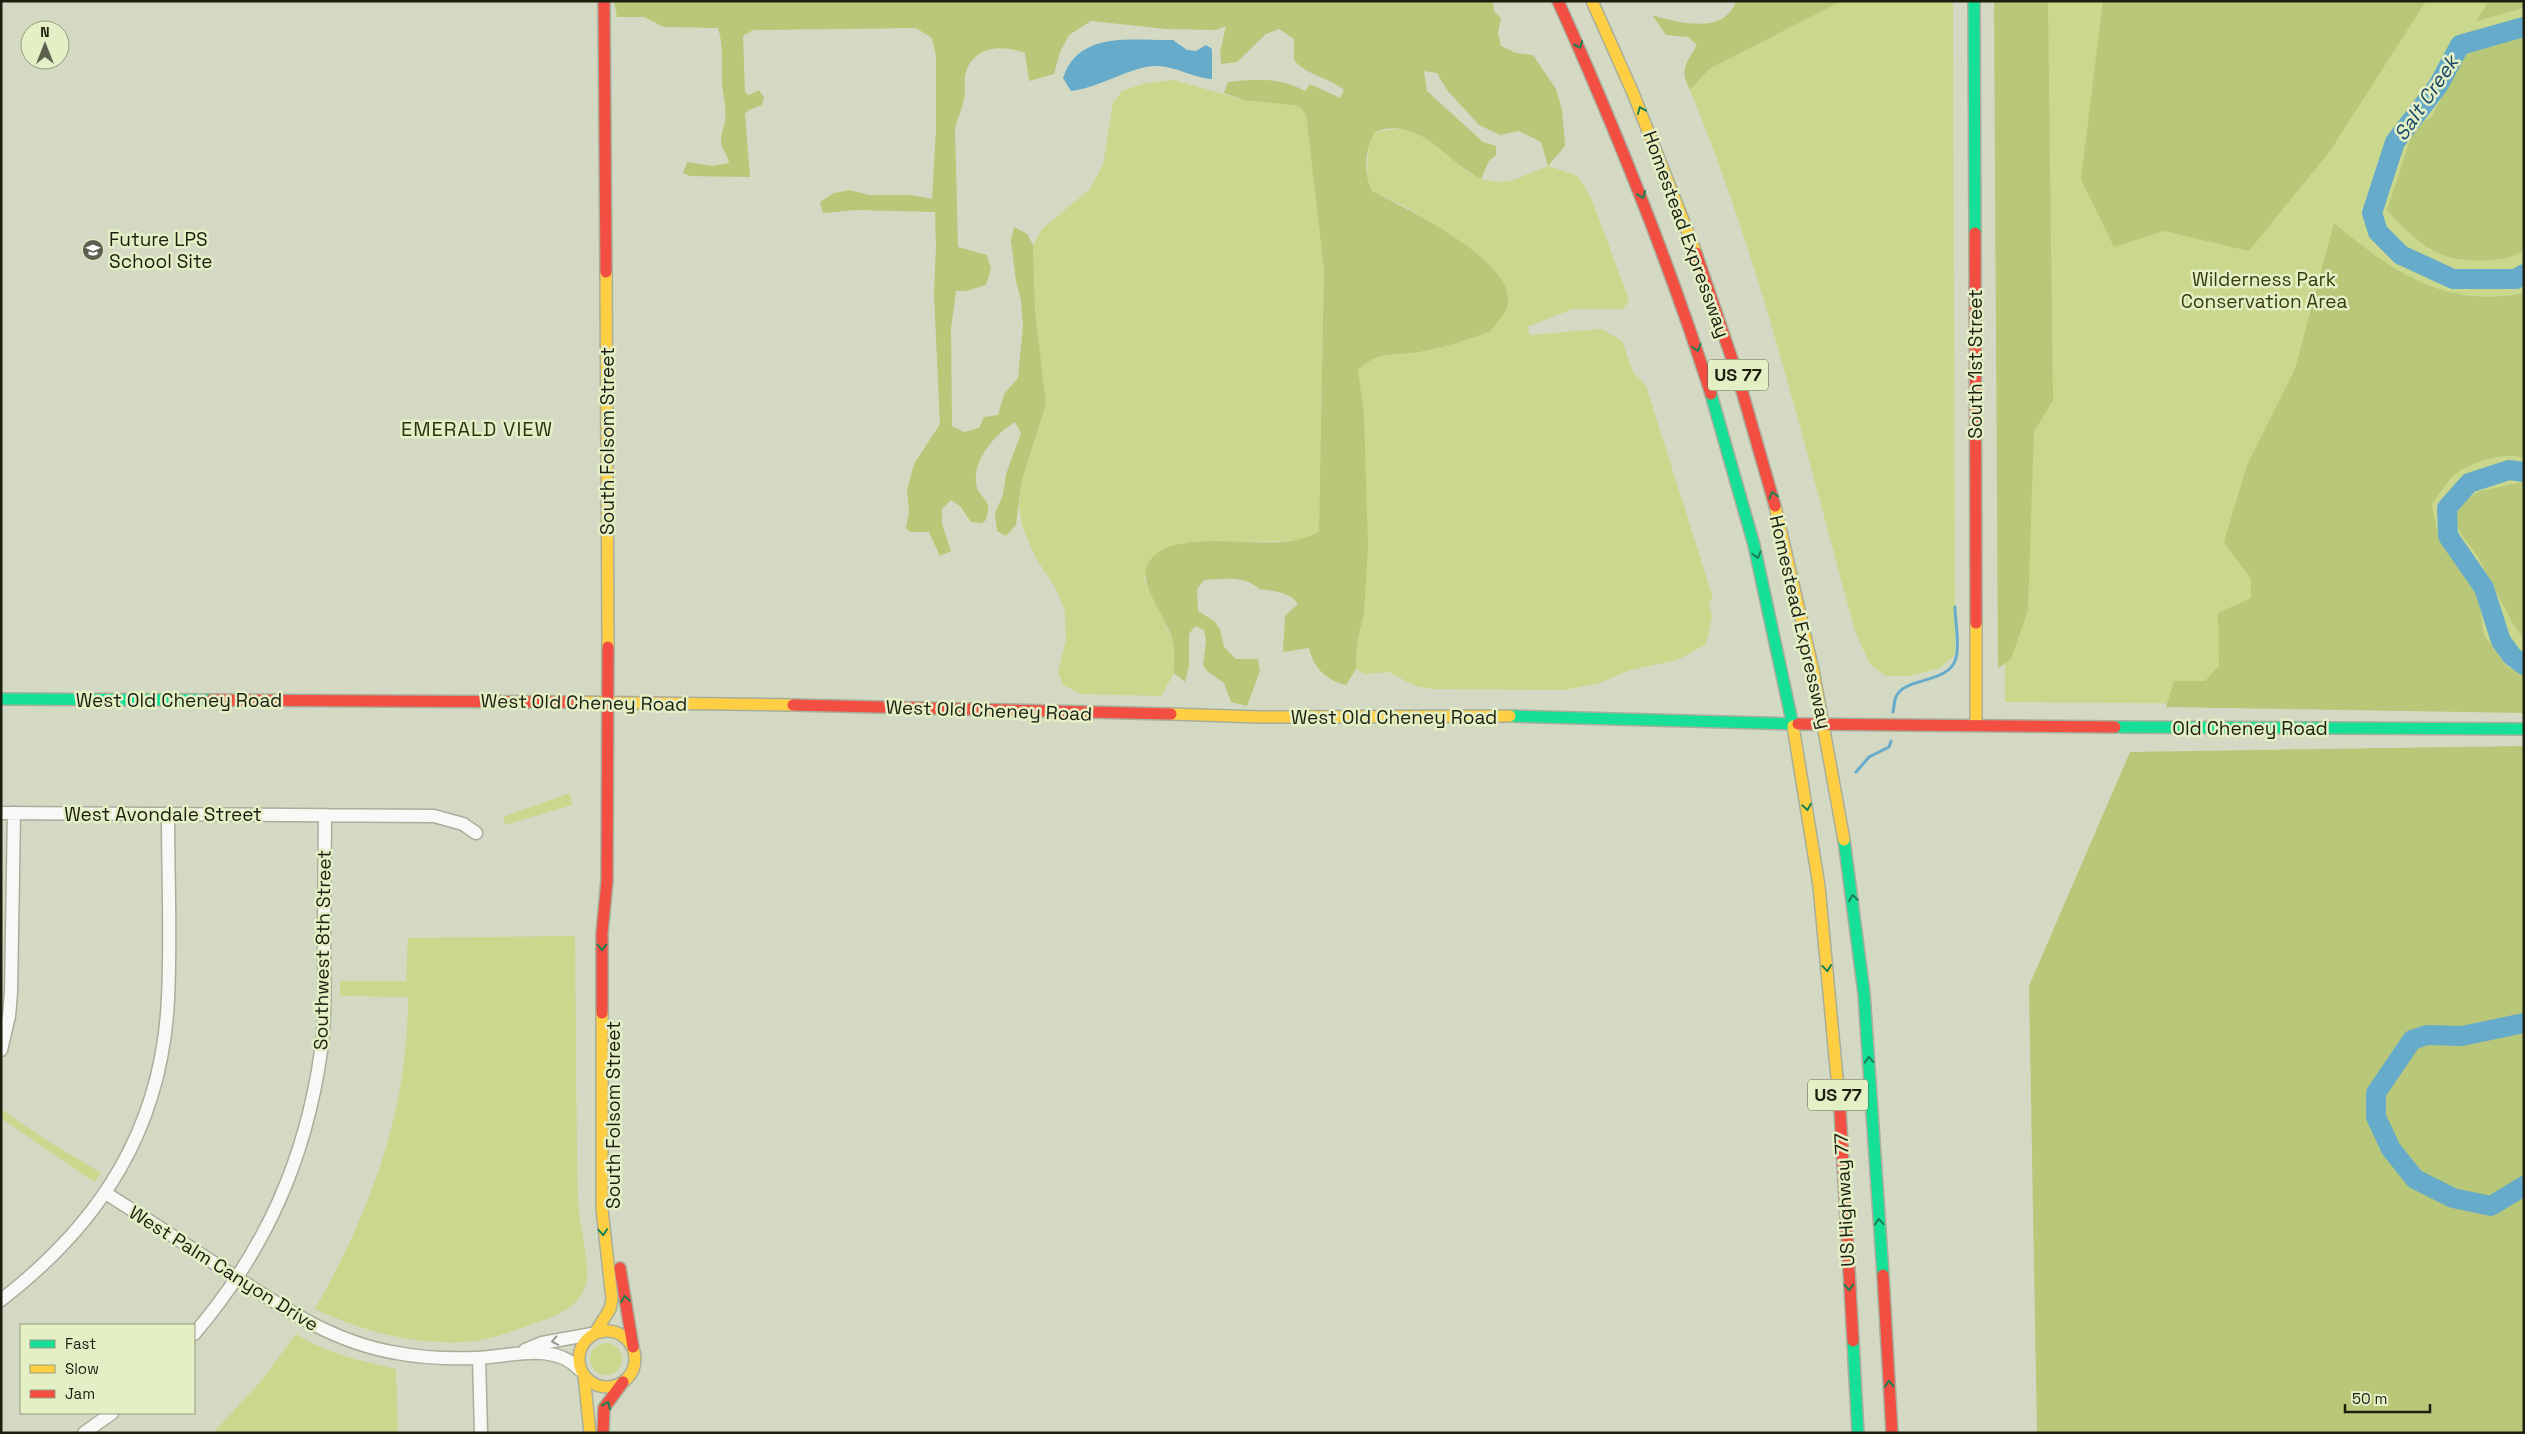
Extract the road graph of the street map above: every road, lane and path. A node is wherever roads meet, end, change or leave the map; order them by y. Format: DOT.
graph roads {
  1 [pos="604,1"];
  2 [pos="1558,1"];
  3 [pos="1592,1"];
  4 [pos="1974,1"];
  5 [pos="1,699"];
  6 [pos="608,702"];
  7 [pos="1792,724"];
  8 [pos="1825,725"];
  9 [pos="1976,726"];
  10 [pos="2524,729"];
  11 [pos="1798,759"];
  12 [pos="1831,765"];
  13 [pos="7,813"];
  14 [pos="168,813"];
  15 [pos="325,815"];
  16 [pos="476,833"];
  17 [pos="607,881"];
  18 [pos="1,1050"];
  19 [pos="107,1194"];
  20 [pos="238,1278"];
  21 [pos="1,1300"];
  22 [pos="195,1333"];
  23 [pos="594,1333"];
  24 [pos="633,1347"];
  25 [pos="520,1352"];
  26 [pos="479,1358"];
  27 [pos="582,1373"];
  28 [pos="624,1382"];
  29 [pos="111,1414"];
  30 [pos="84,1433"];
  31 [pos="480,1433"];
  32 [pos="590,1433"];
  33 [pos="603,1433"];
  34 [pos="1858,1433"];
  35 [pos="1892,1433"];
  1 -- 6 [label="main road, South Folsom Street"];
  2 -- 7 [label="main road, Homestead Expressway / US 77, one-way"];
  8 -- 3 [label="main road, Homestead Expressway / US 77, one-way"];
  4 -- 9 [label="main road, South 1st Street"];
  5 -- 6 [label="main road, West Old Cheney Road"];
  6 -- 7 [label="main road, West Old Cheney Road"];
  6 -- 17 [label="main road, South Folsom Street"];
  7 -- 8 [label="main road, West Old Cheney Road"];
  7 -- 11 [label="main road, Homestead Expressway / US 77"];
  8 -- 9 [label="main road, West Old Cheney Road"];
  8 -- 12 [label="main road, Homestead Expressway / US 77"];
  9 -- 10 [label="main road, Old Cheney Road"];
  11 -- 34 [label="main road, US Highway 77 / US 77, one-way"];
  35 -- 12 [label="main road, US Highway 77 / US 77, one-way"];
  13 -- 14 [label="street, West Avondale Street"];
  13 -- 18 [label="street"];
  14 -- 15 [label="street, West Avondale Street"];
  14 -- 19 [label="street"];
  15 -- 16 [label="street, West Avondale Street"];
  15 -- 20 [label="street, Southwest 8th Street"];
  17 -- 23 [label="main road, South Folsom Street, one-way"];
  24 -- 17 [label="main road, South Folsom Street, one-way"];
  19 -- 20 [label="street, West Palm Canyon Drive"];
  19 -- 21 [label="street"];
  20 -- 22 [label="street, Southwest 8th Street"];
  20 -- 26 [label="street, West Palm Canyon Drive"];
  23 -- 24 [label="main road"];
  23 -- 25 [label="street, West Palm Canyon Drive, one-way"];
  23 -- 27 [label="main road"];
  24 -- 28 [label="main road"];
  25 -- 26 [label="street, West Palm Canyon Drive"];
  25 -- 27 [label="street, West Palm Canyon Drive"];
  26 -- 31 [label="street"];
  27 -- 28 [label="main road"];
  27 -- 32 [label="main road"];
  33 -- 28 [label="main road, one-way"];
  29 -- 30 [label="street"];
}
